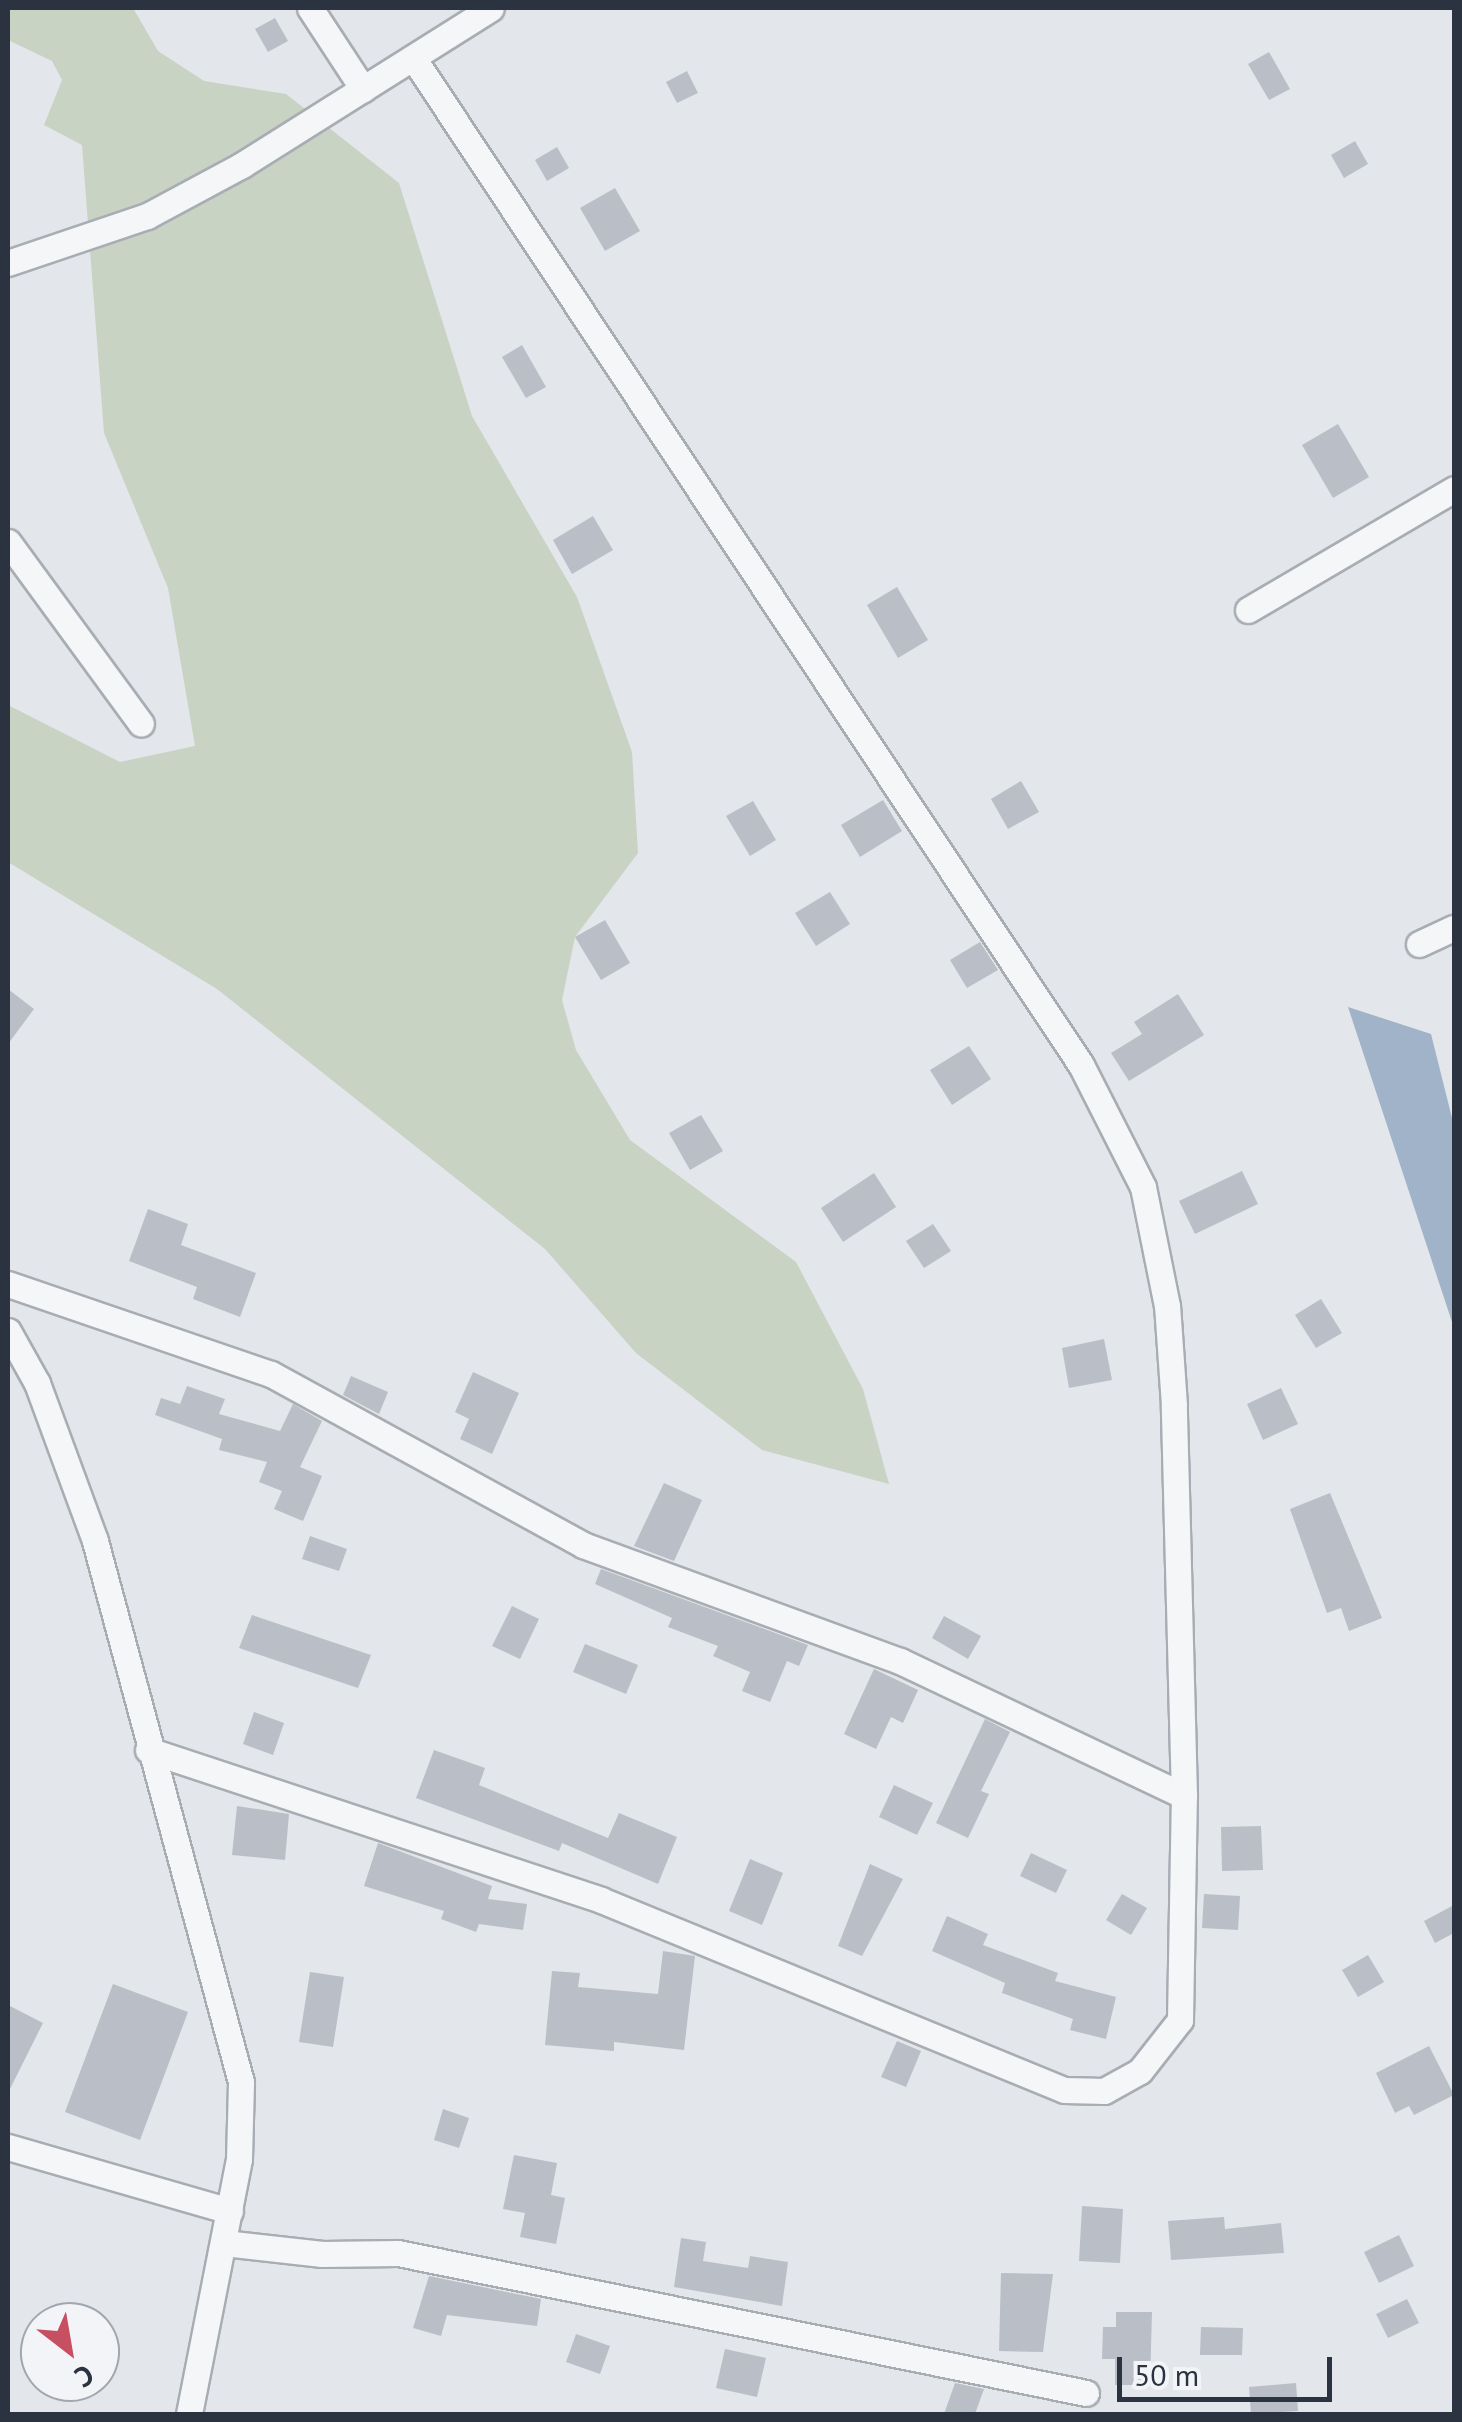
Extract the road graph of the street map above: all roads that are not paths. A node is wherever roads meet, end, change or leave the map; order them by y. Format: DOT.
graph roads {
  1 [pos="310,8"];
  2 [pos="491,8"];
  3 [pos="414,59"];
  4 [pos="363,89"];
  5 [pos="8,264"];
  6 [pos="1454,489"];
  7 [pos="8,542"];
  8 [pos="1248,610"];
  9 [pos="140,724"];
  10 [pos="1454,928"];
  11 [pos="1419,944"];
  12 [pos="8,1284"];
  13 [pos="8,1332"];
  14 [pos="148,1750"];
  15 [pos="1184,1796"];
  16 [pos="8,2147"];
  17 [pos="230,2211"];
  18 [pos="224,2242"];
  19 [pos="1086,2392"];
  20 [pos="189,2414"];
  1 -- 4 [label="street"];
  2 -- 3 [label="street"];
  3 -- 4 [label="street"];
  3 -- 15 [label="street"];
  4 -- 5 [label="street"];
  6 -- 8 [label="street"];
  7 -- 9 [label="street"];
  10 -- 11 [label="street"];
  12 -- 15 [label="street"];
  13 -- 14 [label="street"];
  14 -- 15 [label="street"];
  14 -- 17 [label="street"];
  16 -- 17 [label="street"];
  17 -- 18 [label="street"];
  18 -- 19 [label="street"];
  18 -- 20 [label="street"];
}
